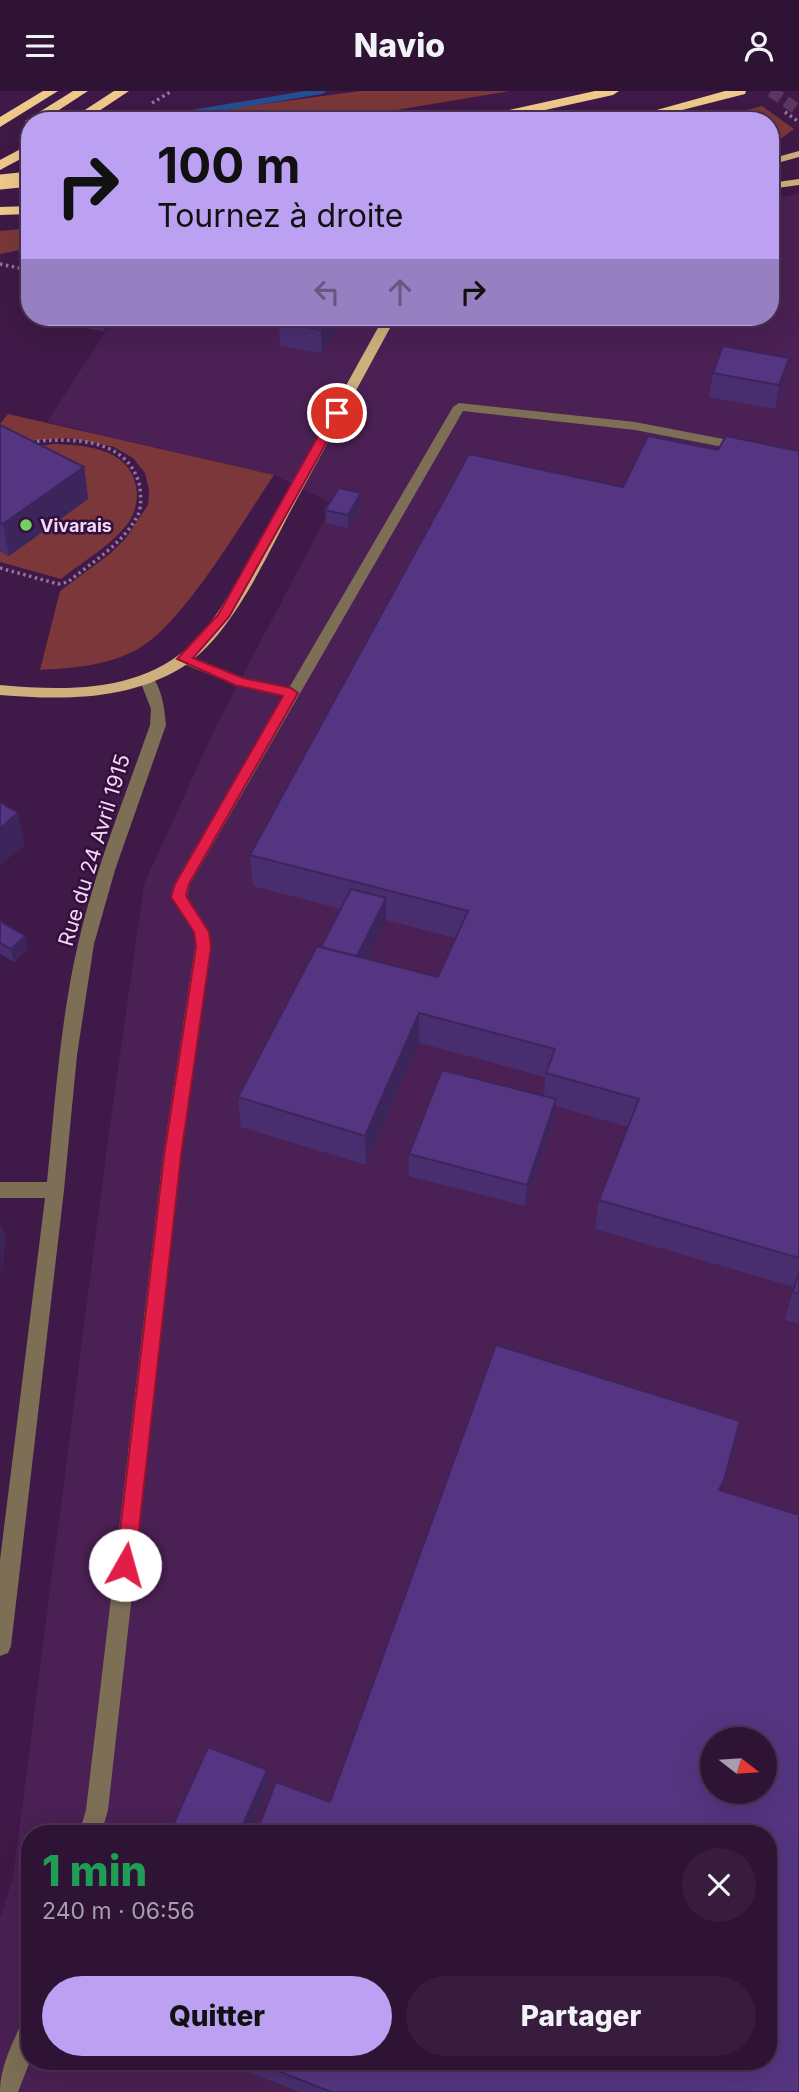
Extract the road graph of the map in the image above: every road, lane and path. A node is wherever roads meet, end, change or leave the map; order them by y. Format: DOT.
graph roads {
  1 [pos="52,91"];
  2 [pos="82,91"];
  3 [pos="123,91"];
  4 [pos="613,91"];
  5 [pos="740,91"];
  6 [pos="793,111"];
  7 [pos="46,112"];
  8 [pos="89,112"];
  9 [pos="518,112"];
  10 [pos="658,112"];
  11 [pos="799,122"];
  12 [pos="0,123"];
  13 [pos="21,126"];
  14 [pos="0,138"];
  15 [pos="21,153"];
  16 [pos="799,153"];
  17 [pos="779,159"];
  18 [pos="0,166"];
  19 [pos="21,181"];
  20 [pos="0,182"];
  21 [pos="799,182"];
  22 [pos="779,185"];
  23 [pos="21,210"];
  24 [pos="0,211"];
  25 [pos="0,264"];
  26 [pos="21,268"];
  27 [pos="385,326"];
  28 [pos="26,443"];
  29 [pos="758,450"];
  30 [pos="0,568"];
  31 [pos="184,659"];
  32 [pos="146,678"];
  33 [pos="0,690"];
  34 [pos="291,693"];
  35 [pos="0,1190"];
  36 [pos="55,1190"];
  37 [pos="0,1647"];
  38 [pos="93,1825"];
  39 [pos="21,2053"];
  40 [pos="6,2092"];
  1 -- 12 [label="highway"];
  2 -- 7 [label="highway"];
  3 -- 8 [label="highway"];
  4 -- 9 [label="highway"];
  5 -- 10 [label="highway"];
  6 -- 11 [label="path"];
  13 -- 14 [label="highway"];
  15 -- 18 [label="highway"];
  16 -- 17 [label="main road"];
  19 -- 20 [label="highway, bridge"];
  21 -- 22 [label="main road"];
  23 -- 24 [label="highway"];
  25 -- 26 [label="path"];
  27 -- 31 [label="main road"];
  28 -- 30 [label="path"];
  29 -- 34 [label="street"];
  31 -- 32 [label="main road"];
  31 -- 34 [label="street"];
  32 -- 33 [label="main road"];
  32 -- 36 [label="street, Rue du 24 Avril 1915"];
  34 -- 38 [label="street"];
  35 -- 36 [label="street"];
  36 -- 37 [label="street, Rue du 24 Avril 1915"];
  39 -- 40 [label="street"];
}
